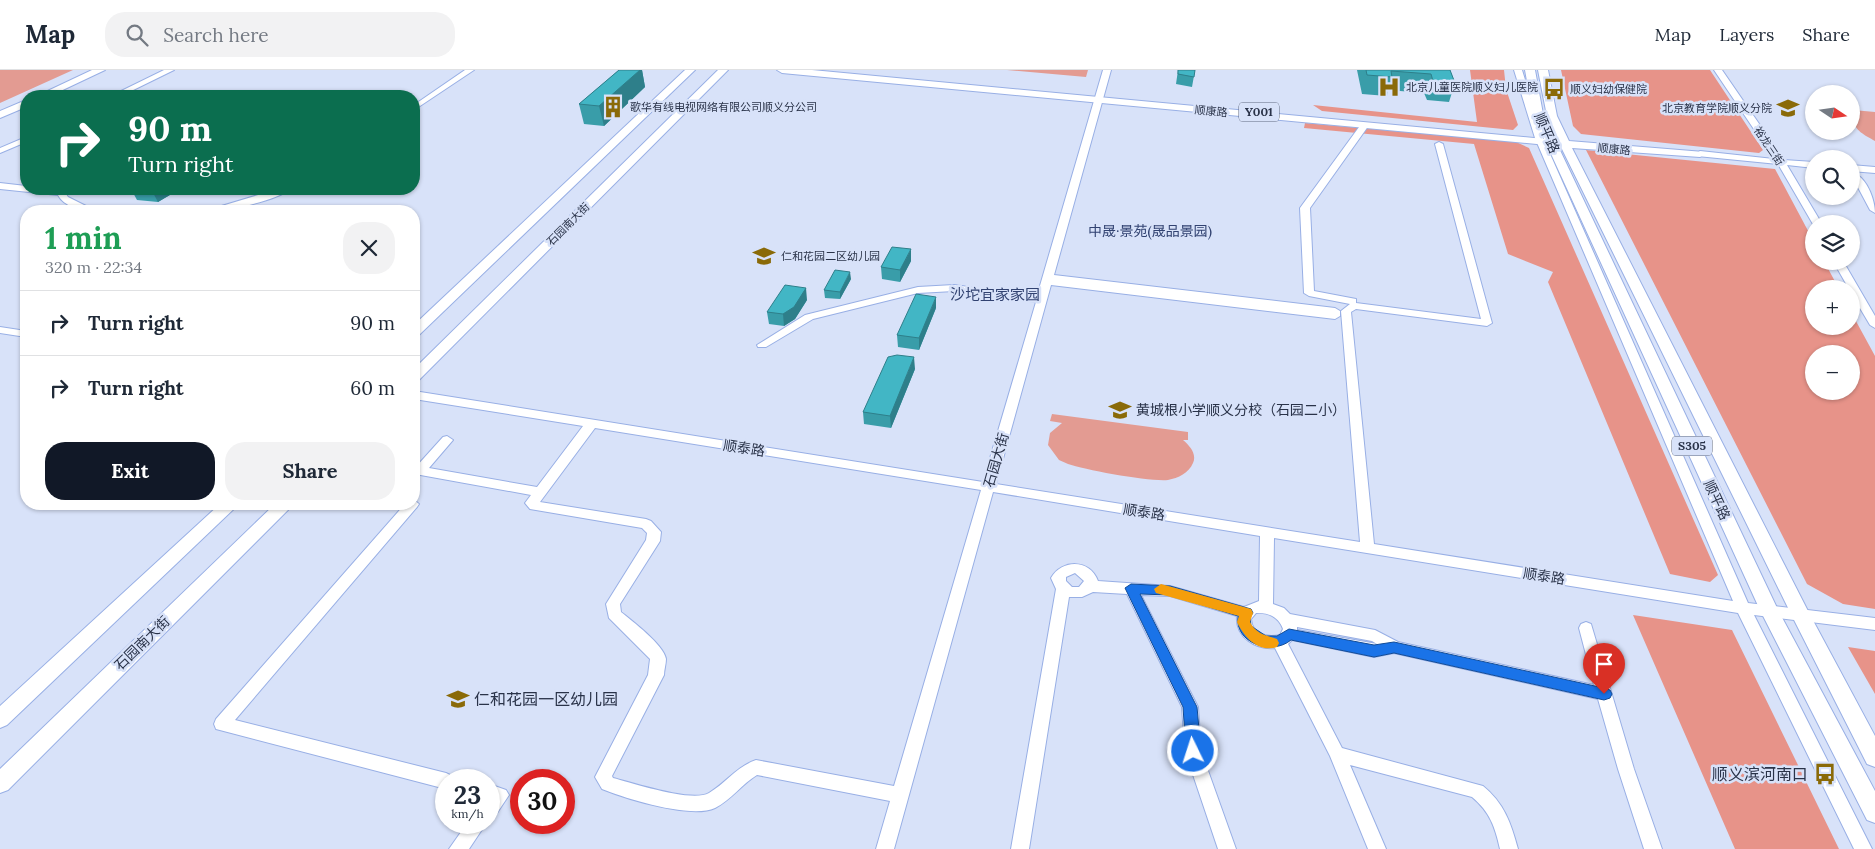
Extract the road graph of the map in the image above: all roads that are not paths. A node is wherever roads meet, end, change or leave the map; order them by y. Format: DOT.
graph roads {
  1 [pos="100,70"];
  2 [pos="170,70"];
  3 [pos="470,70"];
  4 [pos="690,70"];
  5 [pos="723,70"];
  6 [pos="782,70"];
  7 [pos="819,70"];
  8 [pos="1107,70"];
  9 [pos="1518,70"];
  10 [pos="1530,70"];
  11 [pos="1543,70"];
  12 [pos="1718,70"];
  13 [pos="55,90"];
  14 [pos="128,90"];
  15 [pos="1098,98"];
  16 [pos="420,104"];
  17 [pos="20,106"];
  18 [pos="0,115"];
  19 [pos="1365,125"];
  20 [pos="20,141"];
  21 [pos="1551,141"];
  22 [pos="1439,144"];
  23 [pos="0,151"];
  24 [pos="1700,154"];
  25 [pos="1781,162"];
  26 [pos="1805,164"];
  27 [pos="1860,169"];
  28 [pos="1875,170"];
  29 [pos="1860,185"];
  30 [pos="0,186"];
  31 [pos="20,188"];
  32 [pos="63,195"];
  33 [pos="269,195"];
  34 [pos="78,205"];
  35 [pos="237,205"];
  36 [pos="1875,210"];
  37 [pos="1812,215"];
  38 [pos="1843,270"];
  39 [pos="1047,279"];
  40 [pos="1041,300"];
  41 [pos="1352,301"];
  42 [pos="1335,314"];
  43 [pos="1875,325"];
  44 [pos="420,326"];
  45 [pos="0,330"];
  46 [pos="20,333"];
  47 [pos="762,344"];
  48 [pos="420,371"];
  49 [pos="420,396"];
  50 [pos="592,423"];
  51 [pos="447,440"];
  52 [pos="420,470"];
  53 [pos="420,471"];
  54 [pos="988,487"];
  55 [pos="541,492"];
  56 [pos="224,510"];
  57 [pos="279,510"];
  58 [pos="406,510"];
  59 [pos="1267,531"];
  60 [pos="1367,547"];
  61 [pos="1090,586"];
  62 [pos="1131,588"];
  63 [pos="1063,589"];
  64 [pos="1266,607"];
  65 [pos="1743,608"];
  66 [pos="1769,610"];
  67 [pos="1246,613"];
  68 [pos="1800,614"];
  69 [pos="1286,619"];
  70 [pos="1875,624"];
  71 [pos="1586,628"];
  72 [pos="1284,638"];
  73 [pos="1394,647"];
  74 [pos="1604,694"];
  75 [pos="0,719"];
  76 [pos="1337,754"];
  77 [pos="1875,757"];
  78 [pos="435,778"];
  79 [pos="0,783"];
  80 [pos="900,795"];
  81 [pos="1875,813"];
  82 [pos="470,834"];
  83 [pos="458,849"];
  84 [pos="885,849"];
  85 [pos="1020,849"];
  86 [pos="1228,849"];
  87 [pos="1377,849"];
  88 [pos="1509,849"];
  89 [pos="1653,849"];
  90 [pos="1863,849"];
  1 -- 13 [label="main road"];
  2 -- 14 [label="street"];
  3 -- 16 [label="street"];
  4 -- 44 [label="main road, 石园南大街"];
  5 -- 48 [label="main road, 石园南大街"];
  6 -- 15 [label="main road, 顺康路"];
  7 -- 15 [label="main road, 顺康路 / Y001"];
  8 -- 15 [label="street, 石园大街"];
  9 -- 21 [label="street"];
  10 -- 21 [label="main road, 顺平路 / S305"];
  11 -- 21 [label="main road, 顺平路 / S305"];
  12 -- 25 [label="street, 裕龙三街"];
  15 -- 19 [label="main road, 顺康路"];
  15 -- 21 [label="main road, 顺康路 / Y001"];
  15 -- 39 [label="street, 石园大街"];
  17 -- 18 [label="main road"];
  19 -- 21 [label="main road, 顺康路"];
  19 -- 41 [label="street"];
  20 -- 23 [label="street"];
  21 -- 24 [label="main road, 顺康路"];
  21 -- 65 [label="street"];
  21 -- 66 [label="main road, 顺平路 / S305"];
  21 -- 68 [label="main road, 顺平路 / S305"];
  22 -- 60 [label="street"];
  24 -- 25 [label="street, 顺康路"];
  25 -- 26 [label="street, 顺康路"];
  25 -- 37 [label="street, 裕龙三街"];
  27 -- 28 [label="street"];
  29 -- 36 [label="street"];
  30 -- 31 [label="street"];
  32 -- 34 [label="street"];
  33 -- 35 [label="street"];
  38 -- 43 [label="street"];
  39 -- 40 [label="street, 石园大街"];
  39 -- 42 [label="street"];
  40 -- 47 [label="street"];
  40 -- 54 [label="street, 石园大街"];
  45 -- 46 [label="street"];
  49 -- 50 [label="street, 顺泰路"];
  50 -- 54 [label="street, 顺泰路"];
  50 -- 55 [label="street"];
  51 -- 52 [label="street"];
  53 -- 55 [label="street"];
  54 -- 59 [label="street, 顺泰路"];
  54 -- 80 [label="street, 石园大街"];
  55 -- 80 [label="street"];
  56 -- 75 [label="main road"];
  57 -- 79 [label="main road, 石园南大街"];
  58 -- 78 [label="street"];
  59 -- 60 [label="street, 顺泰路"];
  59 -- 64 [label="street"];
  60 -- 65 [label="street, 顺泰路"];
  61 -- 62 [label="street"];
  61 -- 63 [label="street"];
  61 -- 63 [label="street"];
  62 -- 67 [label="street"];
  62 -- 86 [label="street"];
  63 -- 85 [label="street"];
  64 -- 67 [label="street"];
  64 -- 69 [label="street"];
  65 -- 66 [label="street, 顺泰路"];
  65 -- 90 [label="street"];
  66 -- 68 [label="street, 顺泰路"];
  66 -- 81 [label="main road, 顺平路 / S305"];
  67 -- 72 [label="street"];
  68 -- 70 [label="street, 顺泰路"];
  68 -- 77 [label="main road, 顺平路 / S305"];
  69 -- 72 [label="street"];
  69 -- 73 [label="street"];
  71 -- 74 [label="street"];
  72 -- 73 [label="street"];
  72 -- 76 [label="street"];
  73 -- 74 [label="street"];
  74 -- 89 [label="street"];
  76 -- 87 [label="street"];
  76 -- 88 [label="street"];
  80 -- 84 [label="street, 石园大街"];
  82 -- 83 [label="street"];
}
